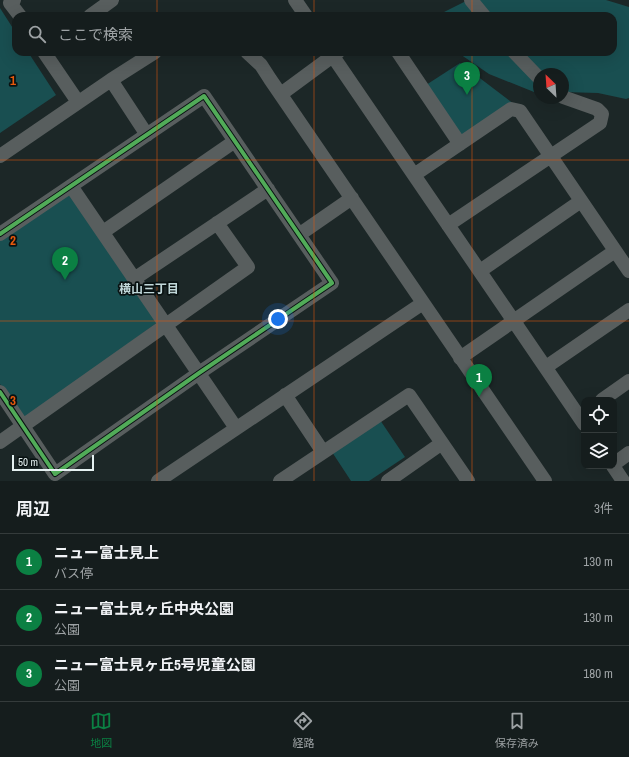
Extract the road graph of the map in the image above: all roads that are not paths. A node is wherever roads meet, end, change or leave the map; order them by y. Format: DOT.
graph roads {
  1 [pos="14,0"];
  2 [pos="112,0"];
  3 [pos="295,0"];
  4 [pos="471,0"];
  5 [pos="17,12"];
  6 [pos="96,12"];
  7 [pos="303,12"];
  8 [pos="481,12"];
  9 [pos="47,56"];
  10 [pos="149,56"];
  11 [pos="251,56"];
  12 [pos="330,56"];
  13 [pos="336,56"];
  14 [pos="401,56"];
  15 [pos="518,56"];
  16 [pos="533,72"];
  17 [pos="111,80"];
  18 [pos="281,94"];
  19 [pos="569,99"];
  20 [pos="78,102"];
  21 [pos="147,135"];
  22 [pos="235,141"];
  23 [pos="460,144"];
  24 [pos="0,156"];
  25 [pos="550,156"];
  26 [pos="414,175"];
  27 [pos="71,186"];
  28 [pos="268,189"];
  29 [pos="352,198"];
  30 [pos="581,201"];
  31 [pos="217,223"];
  32 [pos="448,225"];
  33 [pos="103,232"];
  34 [pos="0,234"];
  35 [pos="300,234"];
  36 [pos="616,251"];
  37 [pos="480,271"];
  38 [pos="629,271"];
  39 [pos="134,279"];
  40 [pos="423,303"];
  41 [pos="629,310"];
  42 [pos="514,320"];
  43 [pos="166,324"];
  44 [pos="460,358"];
  45 [pos="546,367"];
  46 [pos="199,373"];
  47 [pos="629,381"];
  48 [pos="0,392"];
  49 [pos="286,395"];
  50 [pos="606,397"];
  51 [pos="581,417"];
  52 [pos="23,426"];
  53 [pos="236,428"];
  54 [pos="0,442"];
  55 [pos="442,443"];
  56 [pos="323,452"];
  57 [pos="629,453"];
  58 [pos="617,462"];
  59 [pos="616,469"];
  60 [pos="158,481"];
  61 [pos="280,481"];
  62 [pos="388,481"];
  63 [pos="468,481"];
  64 [pos="545,481"];
  65 [pos="623,481"];
  1 -- 5 [label="street"];
  2 -- 6 [label="street"];
  3 -- 7 [label="street"];
  4 -- 8 [label="street"];
  9 -- 20 [label="street"];
  10 -- 17 [label="street"];
  11 -- 18 [label="street"];
  12 -- 18 [label="street"];
  13 -- 26 [label="street"];
  14 -- 23 [label="street"];
  15 -- 16 [label="street"];
  17 -- 20 [label="street"];
  17 -- 21 [label="street"];
  18 -- 29 [label="street"];
  19 -- 25 [label="street"];
  20 -- 24 [label="street"];
  21 -- 22 [label="street"];
  21 -- 27 [label="street"];
  22 -- 28 [label="street"];
  22 -- 33 [label="street"];
  23 -- 25 [label="street"];
  23 -- 26 [label="street"];
  25 -- 30 [label="street"];
  25 -- 32 [label="street"];
  26 -- 32 [label="street"];
  27 -- 33 [label="street"];
  27 -- 34 [label="street"];
  28 -- 31 [label="street"];
  28 -- 35 [label="street"];
  29 -- 35 [label="street"];
  29 -- 40 [label="street"];
  30 -- 36 [label="street"];
  30 -- 37 [label="street"];
  31 -- 39 [label="street"];
  31 -- 43 [label="street"];
  32 -- 37 [label="street"];
  33 -- 39 [label="street"];
  35 -- 46 [label="street"];
  36 -- 38 [label="street"];
  36 -- 42 [label="street"];
  37 -- 42 [label="street"];
  39 -- 43 [label="street"];
  40 -- 44 [label="street"];
  40 -- 49 [label="street"];
  41 -- 45 [label="street"];
  42 -- 44 [label="street"];
  42 -- 45 [label="street"];
  43 -- 46 [label="street"];
  43 -- 52 [label="street"];
  44 -- 64 [label="street"];
  45 -- 51 [label="street"];
  46 -- 52 [label="street"];
  46 -- 53 [label="street"];
  47 -- 50 [label="street"];
  48 -- 52 [label="street"];
  49 -- 53 [label="street"];
  49 -- 56 [label="street"];
  52 -- 54 [label="street"];
  53 -- 60 [label="street"];
  55 -- 56 [label="street"];
  55 -- 62 [label="street"];
  55 -- 63 [label="street"];
  56 -- 61 [label="street"];
  57 -- 58 [label="street"];
  59 -- 65 [label="street"];
}
